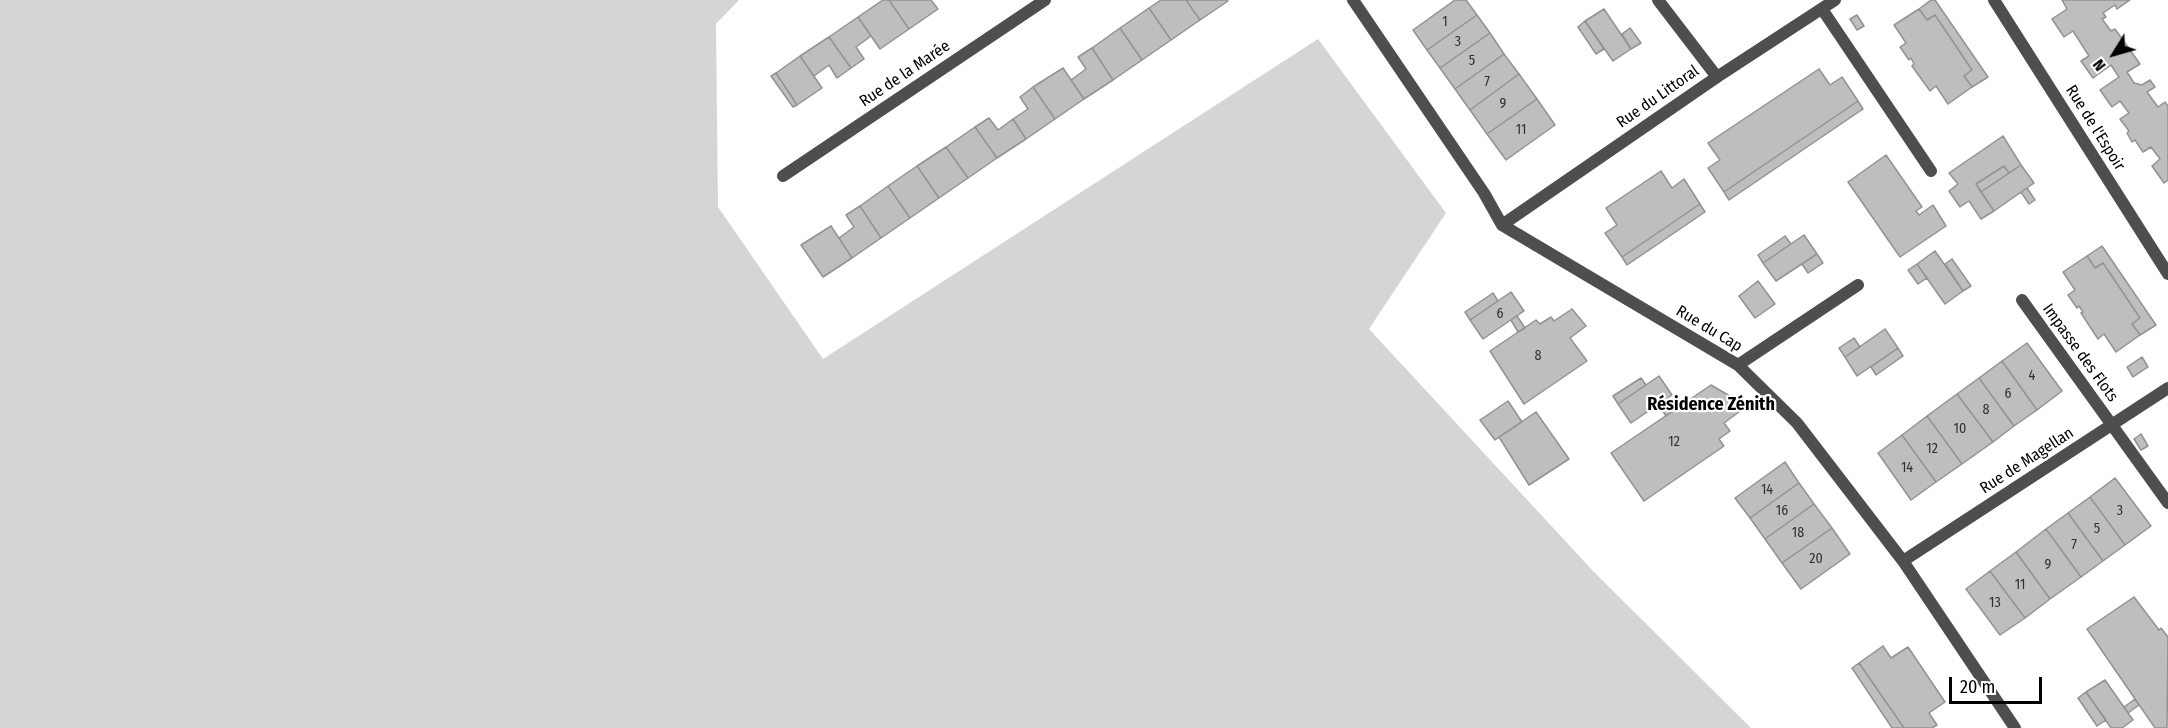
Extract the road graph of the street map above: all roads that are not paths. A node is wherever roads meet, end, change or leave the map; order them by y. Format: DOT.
graph roads {
  1 [pos="1046,0"];
  2 [pos="1353,0"];
  3 [pos="1658,0"];
  4 [pos="1835,0"];
  5 [pos="1994,0"];
  6 [pos="1822,9"];
  7 [pos="1718,77"];
  8 [pos="1931,171"];
  9 [pos="783,176"];
  10 [pos="1502,225"];
  11 [pos="2168,274"];
  12 [pos="1858,285"];
  13 [pos="2022,300"];
  14 [pos="1738,365"];
  15 [pos="2168,388"];
  16 [pos="2112,425"];
  17 [pos="2168,503"];
  18 [pos="1903,561"];
  19 [pos="2015,728"];
  1 -- 9 [label="street, Rue de la Marée"];
  2 -- 10 [label="street, Rue du Cap"];
  3 -- 7 [label="street"];
  4 -- 6 [label="street, Rue du Littoral"];
  5 -- 11 [label="street, Rue de l'Espoir"];
  6 -- 7 [label="street, Rue du Littoral"];
  6 -- 8 [label="street"];
  7 -- 10 [label="street, Rue du Littoral"];
  10 -- 14 [label="street, Rue du Cap"];
  12 -- 14 [label="street"];
  13 -- 16 [label="street, Impasse des Flots"];
  14 -- 18 [label="street, Rue du Cap"];
  15 -- 16 [label="street, Rue de Magellan"];
  16 -- 17 [label="street, Impasse des Flots"];
  16 -- 18 [label="street, Rue de Magellan"];
  18 -- 19 [label="street, Rue du Cap"];
}
